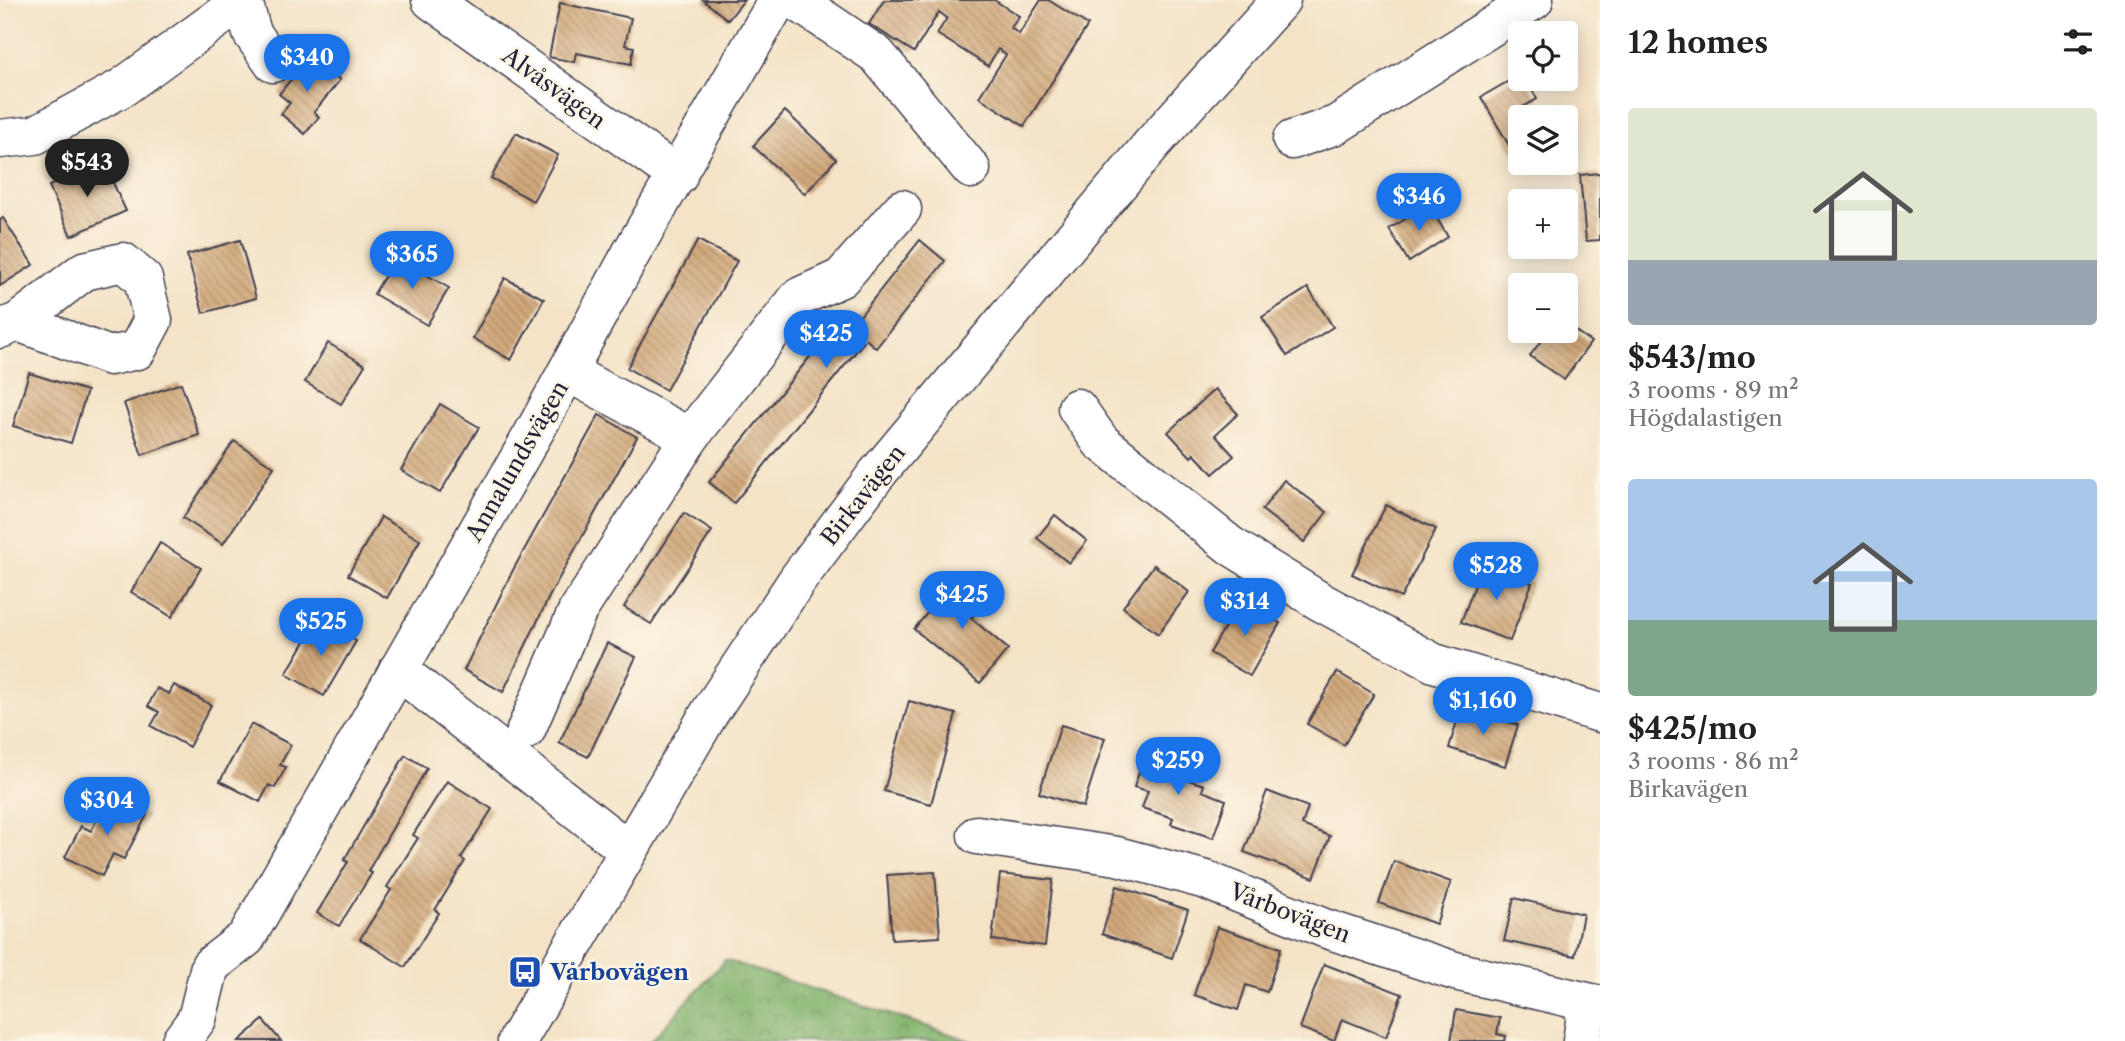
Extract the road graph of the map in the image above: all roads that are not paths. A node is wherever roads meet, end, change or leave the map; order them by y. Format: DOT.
graph roads {
  1 [pos="243,0"];
  2 [pos="431,0"];
  3 [pos="778,0"];
  4 [pos="795,0"];
  5 [pos="1281,0"];
  6 [pos="1534,0"];
  7 [pos="273,63"];
  8 [pos="0,139"];
  9 [pos="1292,140"];
  10 [pos="971,169"];
  11 [pos="678,176"];
  12 [pos="902,209"];
  13 [pos="567,372"];
  14 [pos="1077,408"];
  15 [pos="690,437"];
  16 [pos="398,670"];
  17 [pos="1600,713"];
  18 [pos="526,730"];
  19 [pos="977,835"];
  20 [pos="628,850"];
  21 [pos="1594,1004"];
  22 [pos="181,1041"];
  23 [pos="517,1041"];
  24 [pos="1582,1041"];
  1 -- 7 [label="street"];
  1 -- 8 [label="street"];
  2 -- 11 [label="street, Alvåsvägen"];
  3 -- 11 [label="street"];
  4 -- 10 [label="street"];
  5 -- 20 [label="street, Birkavägen"];
  6 -- 9 [label="street"];
  11 -- 13 [label="street, Annalundsvägen"];
  12 -- 15 [label="street"];
  13 -- 15 [label="street"];
  13 -- 16 [label="street, Annalundsvägen"];
  14 -- 17 [label="street"];
  15 -- 18 [label="street"];
  16 -- 20 [label="street"];
  16 -- 22 [label="street, Annalundsvägen"];
  19 -- 21 [label="street, Vårbovägen"];
  20 -- 23 [label="street, Birkavägen"];
  21 -- 24 [label="street"];
}
